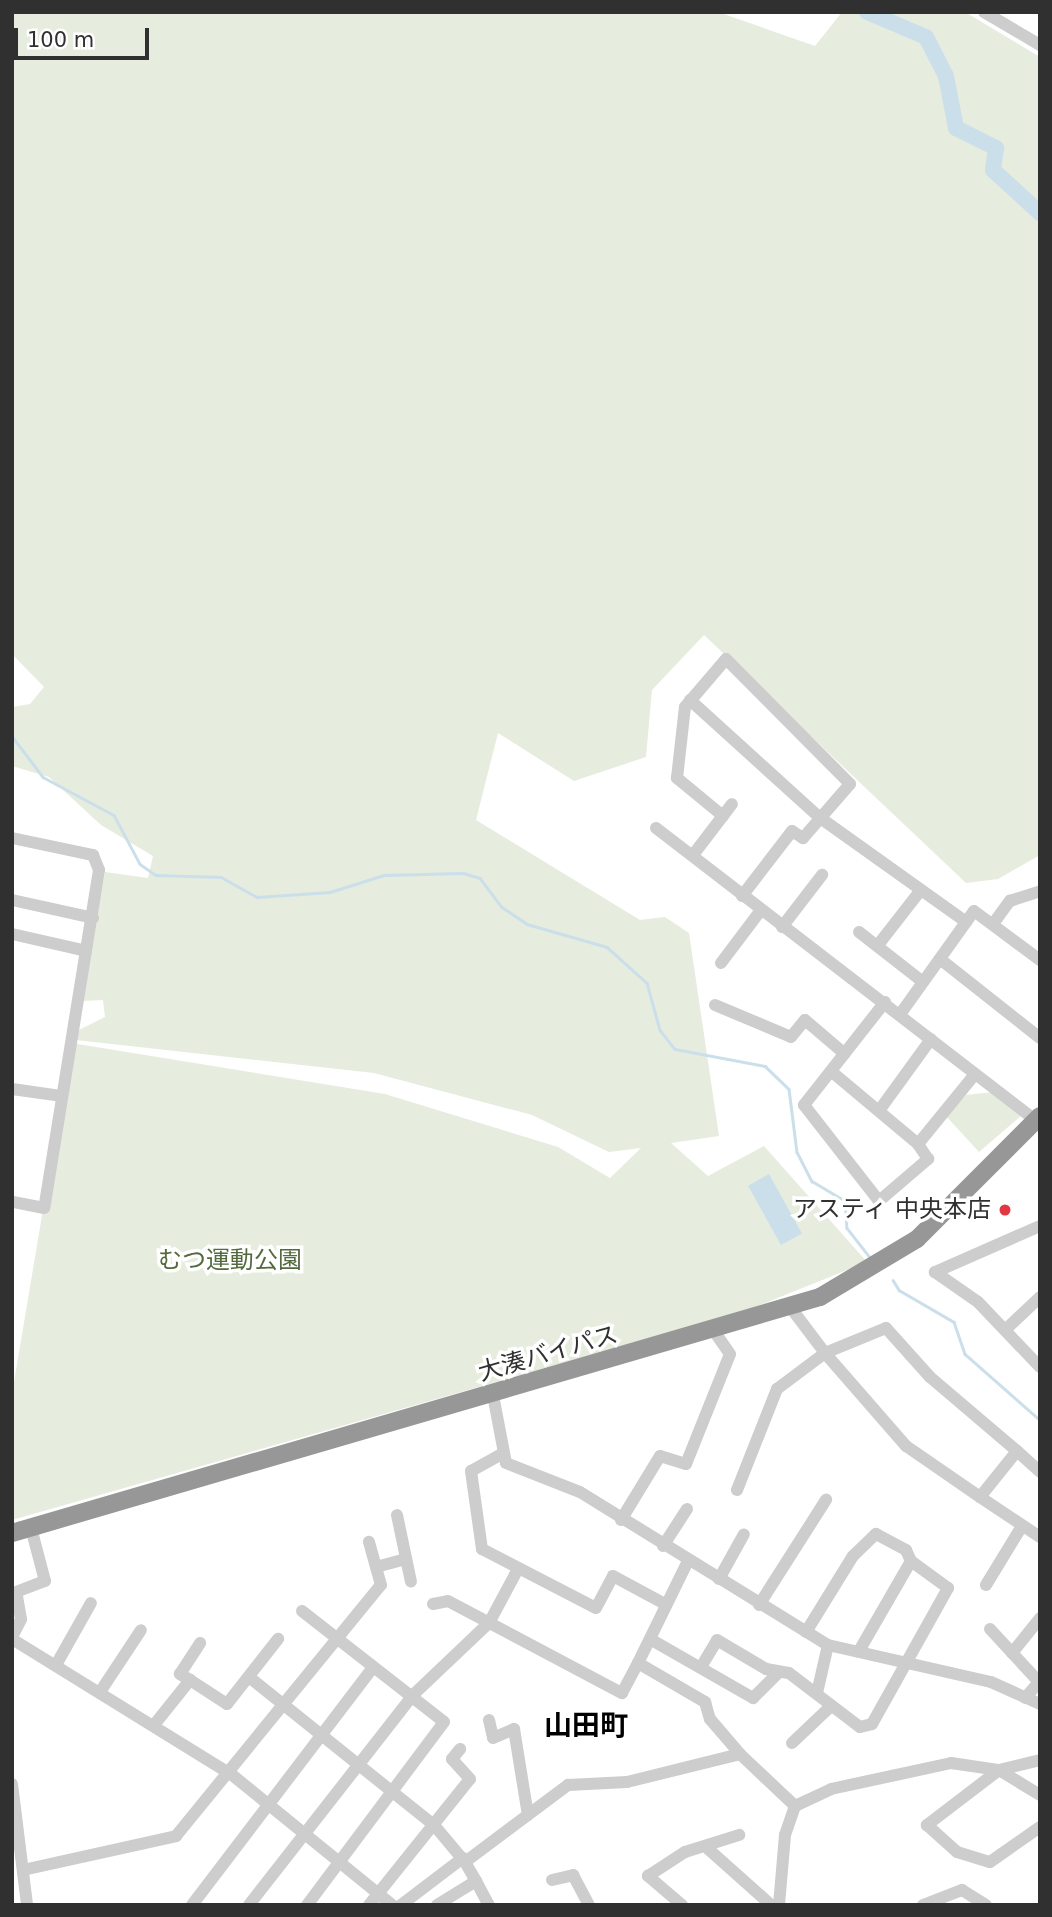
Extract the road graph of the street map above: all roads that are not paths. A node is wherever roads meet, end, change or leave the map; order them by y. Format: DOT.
graph roads {
  1 [pos="984,12"];
  2 [pos="1040,45"];
  3 [pos="690,700"];
  4 [pos="732,804"];
  5 [pos="723,816"];
  6 [pos="820,817"];
  7 [pos="656,828"];
  8 [pos="12,838"];
  9 [pos="693,855"];
  10 [pos="822,875"];
  11 [pos="920,891"];
  12 [pos="1040,891"];
  13 [pos="742,896"];
  14 [pos="12,900"];
  15 [pos="761,910"];
  16 [pos="93,918"];
  17 [pos="966,922"];
  18 [pos="993,924"];
  19 [pos="782,926"];
  20 [pos="859,932"];
  21 [pos="12,934"];
  22 [pos="878,944"];
  23 [pos="86,951"];
  24 [pos="940,959"];
  25 [pos="1040,960"];
  26 [pos="721,963"];
  27 [pos="923,982"];
  28 [pos="886,1002"];
  29 [pos="715,1006"];
  30 [pos="901,1013"];
  31 [pos="1040,1038"];
  32 [pos="931,1039"];
  33 [pos="845,1055"];
  34 [pos="832,1072"];
  35 [pos="975,1074"];
  36 [pos="12,1089"];
  37 [pos="61,1096"];
  38 [pos="881,1108"];
  39 [pos="1038,1119"];
  40 [pos="918,1144"];
  41 [pos="12,1202"];
  42 [pos="1040,1226"];
  43 [pos="1040,1297"];
  44 [pos="791,1308"];
  45 [pos="714,1331"];
  46 [pos="1005,1331"];
  47 [pos="825,1353"];
  48 [pos="1040,1367"];
  49 [pos="493,1395"];
  50 [pos="1017,1451"];
  51 [pos="500,1455"];
  52 [pos="1040,1472"];
  53 [pos="737,1490"];
  54 [pos="980,1497"];
  55 [pos="825,1500"];
  56 [pos="687,1509"];
  57 [pos="397,1515"];
  58 [pos="621,1520"];
  59 [pos="1022,1526"];
  60 [pos="31,1528"];
  61 [pos="12,1533"];
  62 [pos="744,1534"];
  63 [pos="1040,1537"];
  64 [pos="369,1542"];
  65 [pos="663,1546"];
  66 [pos="406,1559"];
  67 [pos="688,1560"];
  68 [pos="911,1562"];
  69 [pos="376,1567"];
  70 [pos="519,1569"];
  71 [pos="719,1579"];
  72 [pos="411,1582"];
  73 [pos="986,1585"];
  74 [pos="91,1603"];
  75 [pos="433,1604"];
  76 [pos="665,1604"];
  77 [pos="760,1605"];
  78 [pos="302,1611"];
  79 [pos="1040,1618"];
  80 [pos="489,1623"];
  81 [pos="990,1629"];
  82 [pos="141,1630"];
  83 [pos="806,1632"];
  84 [pos="12,1638"];
  85 [pos="334,1638"];
  86 [pos="278,1639"];
  87 [pos="650,1639"];
  88 [pos="200,1643"];
  89 [pos="828,1645"];
  90 [pos="859,1651"];
  91 [pos="1012,1653"];
  92 [pos="638,1663"];
  93 [pos="908,1663"];
  94 [pos="56,1665"];
  95 [pos="373,1667"];
  96 [pos="701,1667"];
  97 [pos="778,1674"];
  98 [pos="248,1677"];
  99 [pos="190,1680"];
  100 [pos="100,1692"];
  101 [pos="817,1693"];
  102 [pos="413,1695"];
  103 [pos="1025,1698"];
  104 [pos="1040,1704"];
  105 [pos="285,1706"];
  106 [pos="831,1706"];
  107 [pos="489,1720"];
  108 [pos="154,1725"];
  109 [pos="320,1734"];
  110 [pos="792,1743"];
  111 [pos="460,1749"];
  112 [pos="740,1754"];
  113 [pos="1040,1760"];
  114 [pos="359,1765"];
  115 [pos="999,1769"];
  116 [pos="231,1774"];
  117 [pos="12,1784"];
  118 [pos="396,1794"];
  119 [pos="1040,1795"];
  120 [pos="268,1803"];
  121 [pos="795,1806"];
  122 [pos="528,1815"];
  123 [pos="434,1825"];
  124 [pos="1040,1827"];
  125 [pos="306,1832"];
  126 [pos="738,1835"];
  127 [pos="706,1847"];
  128 [pos="464,1860"];
  129 [pos="342,1863"];
  130 [pos="23,1870"];
  131 [pos="552,1880"];
  132 [pos="476,1881"];
  133 [pos="378,1891"];
  134 [pos="250,1904"];
  135 [pos="27,1905"];
  136 [pos="192,1905"];
  137 [pos="307,1905"];
  138 [pos="369,1905"];
  139 [pos="392,1905"];
  140 [pos="401,1905"];
  141 [pos="437,1905"];
  142 [pos="489,1905"];
  143 [pos="589,1905"];
  144 [pos="682,1905"];
  145 [pos="771,1905"];
  146 [pos="779,1905"];
  147 [pos="922,1905"];
  148 [pos="986,1905"];
  1 -- 2 [label="street"];
  3 -- 5 [label="street"];
  3 -- 6 [label="street"];
  3 -- 6 [label="street"];
  4 -- 5 [label="street"];
  5 -- 9 [label="street"];
  6 -- 11 [label="street"];
  6 -- 13 [label="street"];
  7 -- 9 [label="street"];
  8 -- 16 [label="street"];
  9 -- 13 [label="street"];
  10 -- 19 [label="street"];
  11 -- 17 [label="street"];
  11 -- 22 [label="street"];
  12 -- 18 [label="street"];
  13 -- 15 [label="street"];
  14 -- 16 [label="street"];
  15 -- 19 [label="street"];
  15 -- 26 [label="street"];
  16 -- 23 [label="street"];
  17 -- 18 [label="street"];
  17 -- 24 [label="street"];
  18 -- 25 [label="street"];
  19 -- 28 [label="street"];
  20 -- 22 [label="street"];
  21 -- 23 [label="street"];
  22 -- 27 [label="street"];
  23 -- 37 [label="street"];
  24 -- 27 [label="street"];
  24 -- 31 [label="street"];
  27 -- 30 [label="street"];
  28 -- 30 [label="street"];
  28 -- 33 [label="street"];
  29 -- 33 [label="street"];
  30 -- 32 [label="street"];
  32 -- 35 [label="street"];
  32 -- 38 [label="street"];
  33 -- 34 [label="street"];
  34 -- 38 [label="street"];
  34 -- 40 [label="street"];
  35 -- 39 [label="street"];
  35 -- 40 [label="street"];
  36 -- 37 [label="street"];
  37 -- 41 [label="street"];
  38 -- 40 [label="street"];
  39 -- 44 [label="highway, 大湊バイパス"];
  42 -- 46 [label="street"];
  43 -- 46 [label="street"];
  44 -- 45 [label="highway, 大湊バイパス"];
  44 -- 47 [label="street"];
  45 -- 49 [label="highway, 大湊バイパス"];
  45 -- 58 [label="street"];
  46 -- 48 [label="street"];
  47 -- 50 [label="street"];
  47 -- 53 [label="street"];
  47 -- 54 [label="street"];
  49 -- 51 [label="street"];
  49 -- 60 [label="highway, 大湊バイパス"];
  50 -- 52 [label="street"];
  50 -- 54 [label="street"];
  51 -- 58 [label="street"];
  51 -- 70 [label="street"];
  54 -- 59 [label="street"];
  55 -- 77 [label="street"];
  56 -- 65 [label="street"];
  57 -- 66 [label="street"];
  58 -- 65 [label="street"];
  59 -- 63 [label="street"];
  59 -- 73 [label="street"];
  60 -- 61 [label="highway, 大湊バイパス"];
  60 -- 84 [label="street"];
  62 -- 71 [label="street"];
  64 -- 69 [label="street"];
  65 -- 67 [label="street"];
  66 -- 69 [label="street"];
  66 -- 72 [label="street"];
  67 -- 71 [label="street"];
  67 -- 76 [label="street"];
  68 -- 83 [label="street"];
  68 -- 90 [label="street"];
  68 -- 93 [label="street"];
  69 -- 85 [label="street"];
  70 -- 76 [label="street"];
  70 -- 80 [label="street"];
  71 -- 77 [label="street"];
  74 -- 94 [label="street"];
  75 -- 80 [label="street"];
  76 -- 87 [label="street"];
  77 -- 83 [label="street"];
  78 -- 85 [label="street"];
  79 -- 91 [label="street"];
  80 -- 92 [label="street"];
  80 -- 102 [label="street"];
  81 -- 91 [label="street"];
  82 -- 100 [label="street"];
  83 -- 89 [label="street"];
  84 -- 94 [label="street"];
  85 -- 95 [label="street"];
  85 -- 105 [label="street"];
  86 -- 98 [label="street"];
  87 -- 92 [label="street"];
  87 -- 96 [label="street"];
  88 -- 99 [label="street"];
  89 -- 90 [label="street"];
  89 -- 101 [label="street"];
  90 -- 93 [label="street"];
  91 -- 103 [label="street"];
  92 -- 112 [label="street"];
  93 -- 103 [label="street"];
  93 -- 106 [label="street"];
  94 -- 100 [label="street"];
  95 -- 102 [label="street"];
  95 -- 109 [label="street"];
  96 -- 97 [label="street"];
  96 -- 97 [label="street"];
  97 -- 101 [label="street"];
  98 -- 99 [label="street"];
  98 -- 105 [label="street"];
  99 -- 108 [label="street"];
  100 -- 108 [label="street"];
  101 -- 106 [label="street"];
  102 -- 114 [label="street"];
  102 -- 118 [label="street"];
  103 -- 104 [label="street"];
  105 -- 109 [label="street"];
  105 -- 116 [label="street"];
  106 -- 110 [label="street"];
  107 -- 122 [label="street"];
  108 -- 116 [label="street"];
  109 -- 114 [label="street"];
  109 -- 120 [label="street"];
  111 -- 123 [label="street"];
  112 -- 121 [label="street"];
  112 -- 122 [label="street"];
  113 -- 115 [label="street"];
  114 -- 118 [label="street"];
  114 -- 125 [label="street"];
  115 -- 119 [label="street"];
  115 -- 121 [label="street"];
  115 -- 124 [label="street"];
  116 -- 120 [label="street"];
  116 -- 130 [label="street"];
  117 -- 130 [label="street"];
  118 -- 123 [label="street"];
  118 -- 129 [label="street"];
  120 -- 125 [label="street"];
  120 -- 136 [label="street"];
  121 -- 146 [label="street"];
  122 -- 128 [label="street"];
  123 -- 128 [label="street"];
  123 -- 133 [label="street"];
  125 -- 129 [label="street"];
  125 -- 134 [label="street"];
  126 -- 127 [label="street"];
  127 -- 144 [label="street"];
  127 -- 145 [label="street"];
  128 -- 132 [label="street"];
  128 -- 140 [label="street"];
  129 -- 133 [label="street"];
  129 -- 137 [label="street"];
  130 -- 135 [label="street"];
  131 -- 143 [label="street"];
  132 -- 141 [label="street"];
  132 -- 142 [label="street"];
  133 -- 138 [label="street"];
  133 -- 139 [label="street"];
  147 -- 148 [label="street"];
}
